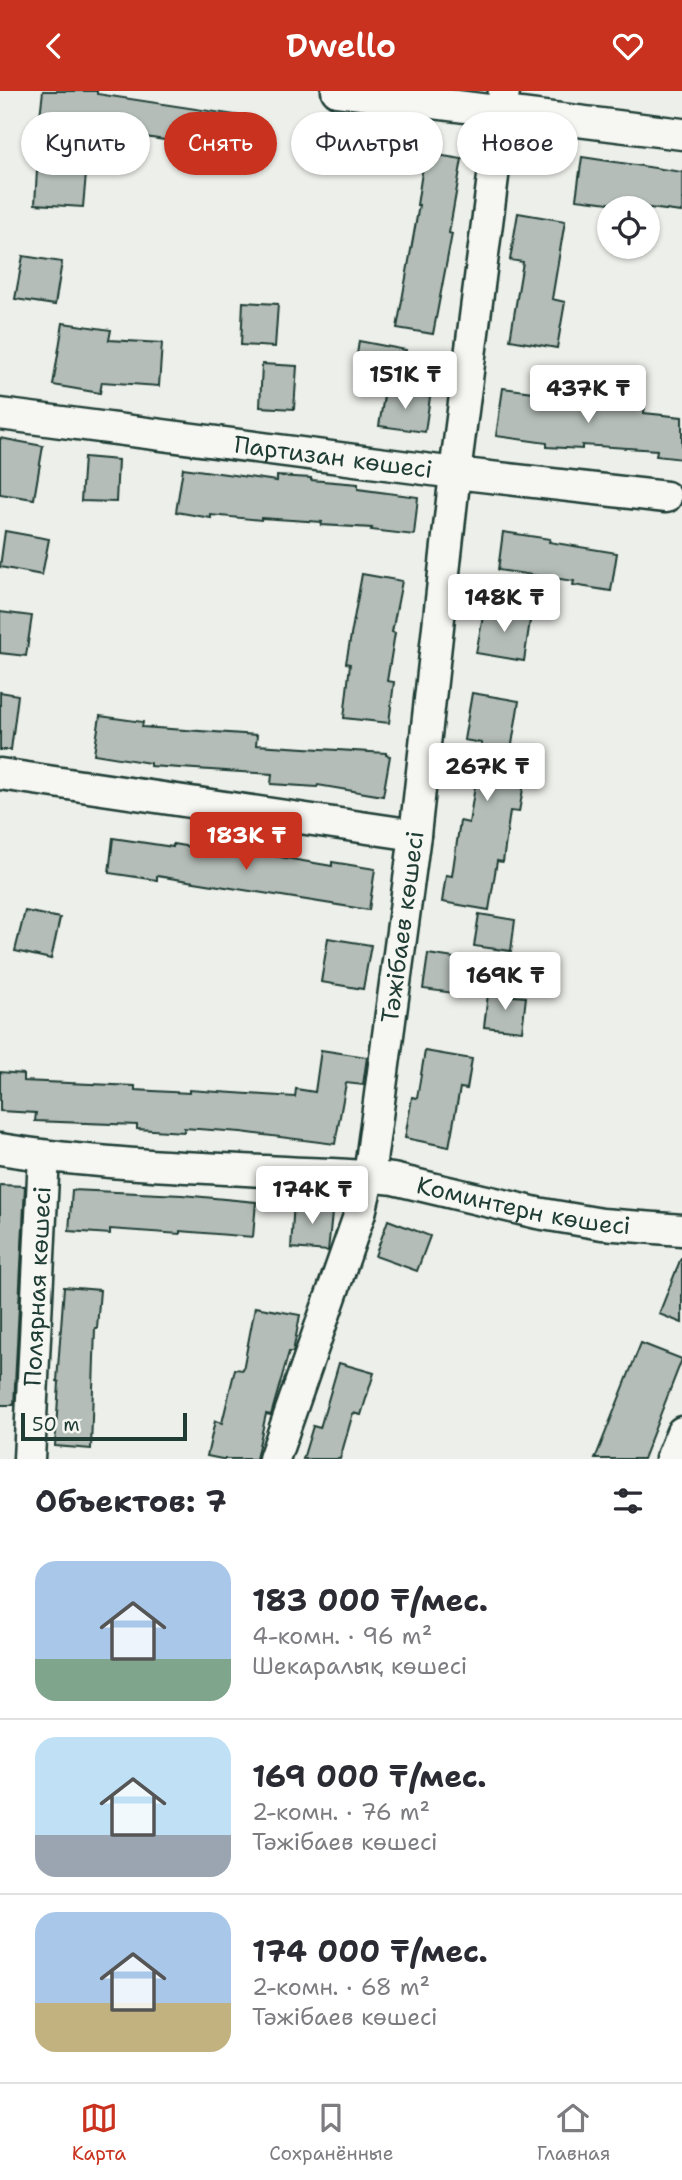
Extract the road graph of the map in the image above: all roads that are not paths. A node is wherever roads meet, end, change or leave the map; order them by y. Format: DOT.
graph roads {
  1 [pos="337,91"];
  2 [pos="503,102"];
  3 [pos="682,134"];
  4 [pos="0,414"];
  5 [pos="455,473"];
  6 [pos="666,497"];
  7 [pos="0,774"];
  8 [pos="415,835"];
  9 [pos="0,1149"];
  10 [pos="44,1156"];
  11 [pos="369,1176"];
  12 [pos="682,1230"];
  13 [pos="682,1432"];
  14 [pos="29,1459"];
  15 [pos="274,1459"];
  16 [pos="671,1459"];
  1 -- 2 [label="street"];
  2 -- 3 [label="street"];
  2 -- 5 [label="street, Тәжібаев көшесі"];
  4 -- 5 [label="street, Партизан көшесі"];
  5 -- 6 [label="street, Партизан көшесі"];
  5 -- 8 [label="street, Тәжібаев көшесі"];
  7 -- 8 [label="street"];
  8 -- 11 [label="street, Тәжібаев көшесі"];
  9 -- 10 [label="street, Коминтерн көшесі"];
  10 -- 11 [label="street, Коминтерн көшесі"];
  10 -- 14 [label="street, Полярная көшесі"];
  11 -- 12 [label="street, Коминтерн көшесі"];
  11 -- 15 [label="street, Тәжібаев көшесі"];
  13 -- 16 [label="street"];
}
